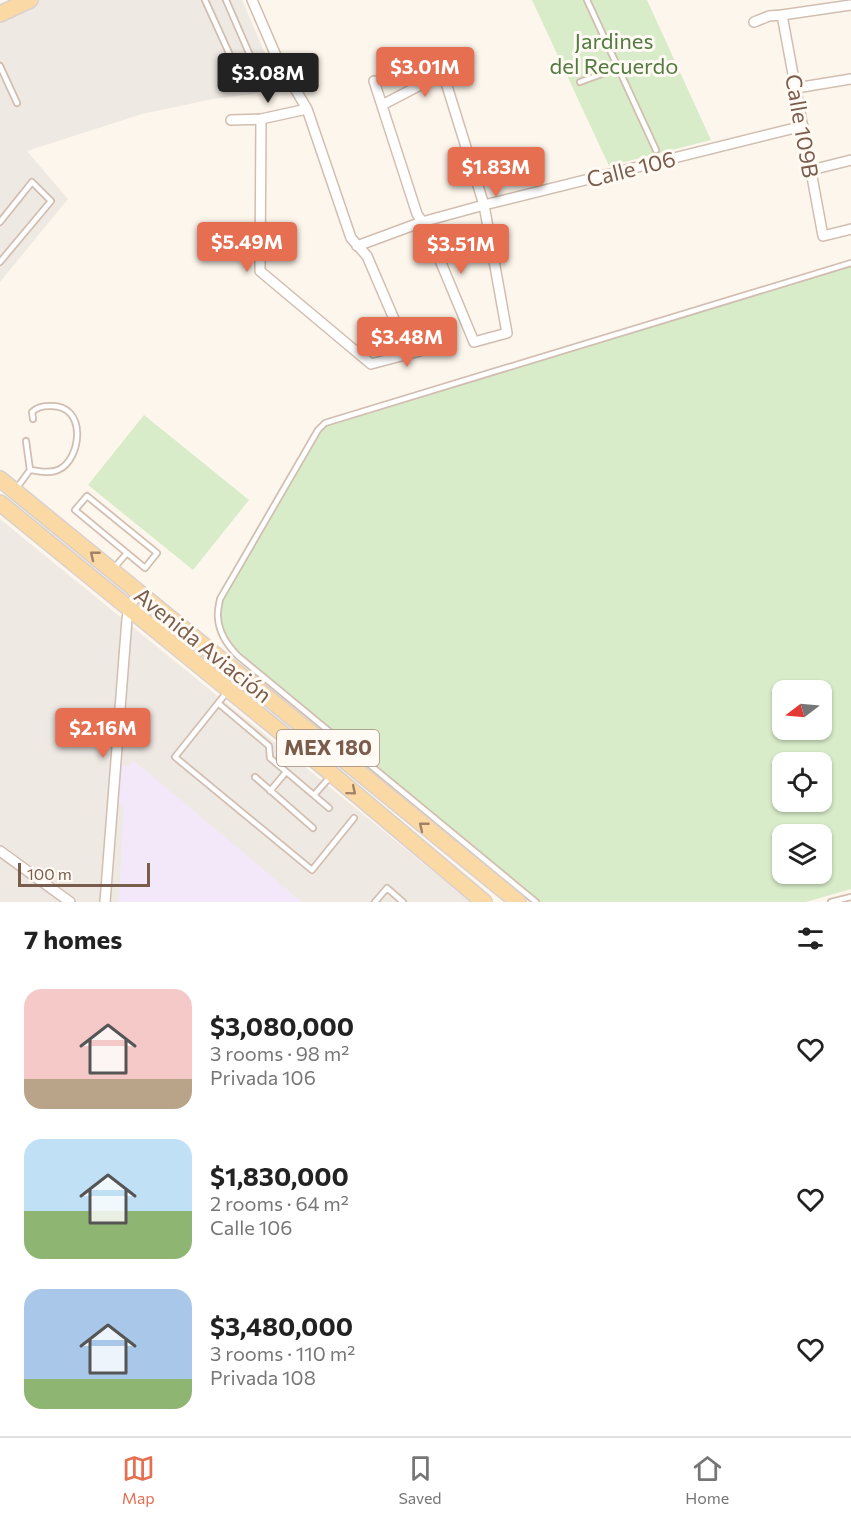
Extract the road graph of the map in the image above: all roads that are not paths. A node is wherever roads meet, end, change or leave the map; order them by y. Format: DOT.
graph roads {
  1 [pos="30,0"];
  2 [pos="206,0"];
  3 [pos="226,0"];
  4 [pos="252,0"];
  5 [pos="587,0"];
  6 [pos="851,5"];
  7 [pos="0,14"];
  8 [pos="782,15"];
  9 [pos="754,22"];
  10 [pos="0,66"];
  11 [pos="455,67"];
  12 [pos="618,68"];
  13 [pos="443,73"];
  14 [pos="851,79"];
  15 [pos="374,81"];
  16 [pos="580,82"];
  17 [pos="795,88"];
  18 [pos="17,103"];
  19 [pos="382,105"];
  20 [pos="307,109"];
  21 [pos="261,119"];
  22 [pos="231,120"];
  23 [pos="802,126"];
  24 [pos="656,150"];
  25 [pos="851,160"];
  26 [pos="811,170"];
  27 [pos="484,205"];
  28 [pos="0,222"];
  29 [pos="422,222"];
  30 [pos="851,229"];
  31 [pos="357,246"];
  32 [pos="0,262"];
  33 [pos="851,263"];
  34 [pos="432,345"];
  35 [pos="409,354"];
  36 [pos="33,419"];
  37 [pos="26,441"];
  38 [pos="30,470"];
  39 [pos="0,479"];
  40 [pos="14,491"];
  41 [pos="2,504"];
  42 [pos="127,554"];
  43 [pos="112,570"];
  44 [pos="139,592"];
  45 [pos="129,607"];
  46 [pos="229,690"];
  47 [pos="218,703"];
  48 [pos="286,772"];
  49 [pos="332,774"];
  50 [pos="255,777"];
  51 [pos="270,791"];
  52 [pos="314,795"];
  53 [pos="329,808"];
  54 [pos="354,818"];
  55 [pos="313,828"];
  56 [pos="0,854"];
  57 [pos="851,897"];
  58 [pos="70,902"];
  59 [pos="105,902"];
  60 [pos="375,902"];
  61 [pos="403,902"];
  62 [pos="484,902"];
  63 [pos="518,902"];
  64 [pos="536,902"];
  65 [pos="831,902"];
  1 -- 7 [label="main road"];
  2 -- 3 [label="lane"];
  4 -- 20 [label="street"];
  5 -- 12 [label="lane"];
  6 -- 8 [label="street"];
  8 -- 9 [label="street"];
  8 -- 17 [label="street, Calle 109B"];
  10 -- 18 [label="lane"];
  11 -- 13 [label="street"];
  12 -- 16 [label="lane"];
  12 -- 24 [label="lane"];
  13 -- 19 [label="street"];
  13 -- 27 [label="street"];
  14 -- 17 [label="street"];
  15 -- 19 [label="street"];
  17 -- 23 [label="street, Calle 109B"];
  19 -- 29 [label="street"];
  20 -- 21 [label="street"];
  20 -- 31 [label="street"];
  21 -- 22 [label="street"];
  21 -- 35 [label="street"];
  23 -- 26 [label="street, Calle 109B"];
  23 -- 27 [label="street, Calle 106"];
  25 -- 26 [label="street"];
  26 -- 30 [label="street, Calle 109B"];
  27 -- 29 [label="street, Calle 106"];
  27 -- 29 [label="street"];
  28 -- 32 [label="lane"];
  29 -- 31 [label="street, Calle 106"];
  31 -- 35 [label="street"];
  33 -- 64 [label="lane"];
  34 -- 35 [label="street"];
  36 -- 38 [label="lane"];
  37 -- 38 [label="lane"];
  38 -- 40 [label="lane"];
  39 -- 40 [label="main road, Avenida Aviación / MEX 180"];
  40 -- 41 [label="main road"];
  43 -- 40 [label="main road, Avenida Aviación / MEX 180, one-way"];
  41 -- 45 [label="main road, Avenida Aviación / MEX 180"];
  42 -- 42 [label="lane"];
  42 -- 43 [label="lane"];
  43 -- 44 [label="main road, Avenida Aviación / MEX 180"];
  44 -- 45 [label="street"];
  63 -- 44 [label="main road, Avenida Aviación / MEX 180, one-way"];
  45 -- 46 [label="main road, Avenida Aviación / MEX 180"];
  45 -- 59 [label="street"];
  46 -- 47 [label="lane"];
  46 -- 49 [label="main road, Avenida Aviación / MEX 180"];
  47 -- 48 [label="lane"];
  47 -- 54 [label="lane"];
  48 -- 51 [label="lane"];
  48 -- 52 [label="lane"];
  49 -- 52 [label="lane"];
  49 -- 62 [label="main road, Avenida Aviación / MEX 180, one-way"];
  50 -- 51 [label="lane"];
  51 -- 55 [label="lane"];
  52 -- 53 [label="lane"];
  56 -- 58 [label="street"];
  57 -- 65 [label="lane"];
  60 -- 61 [label="lane"];
}
